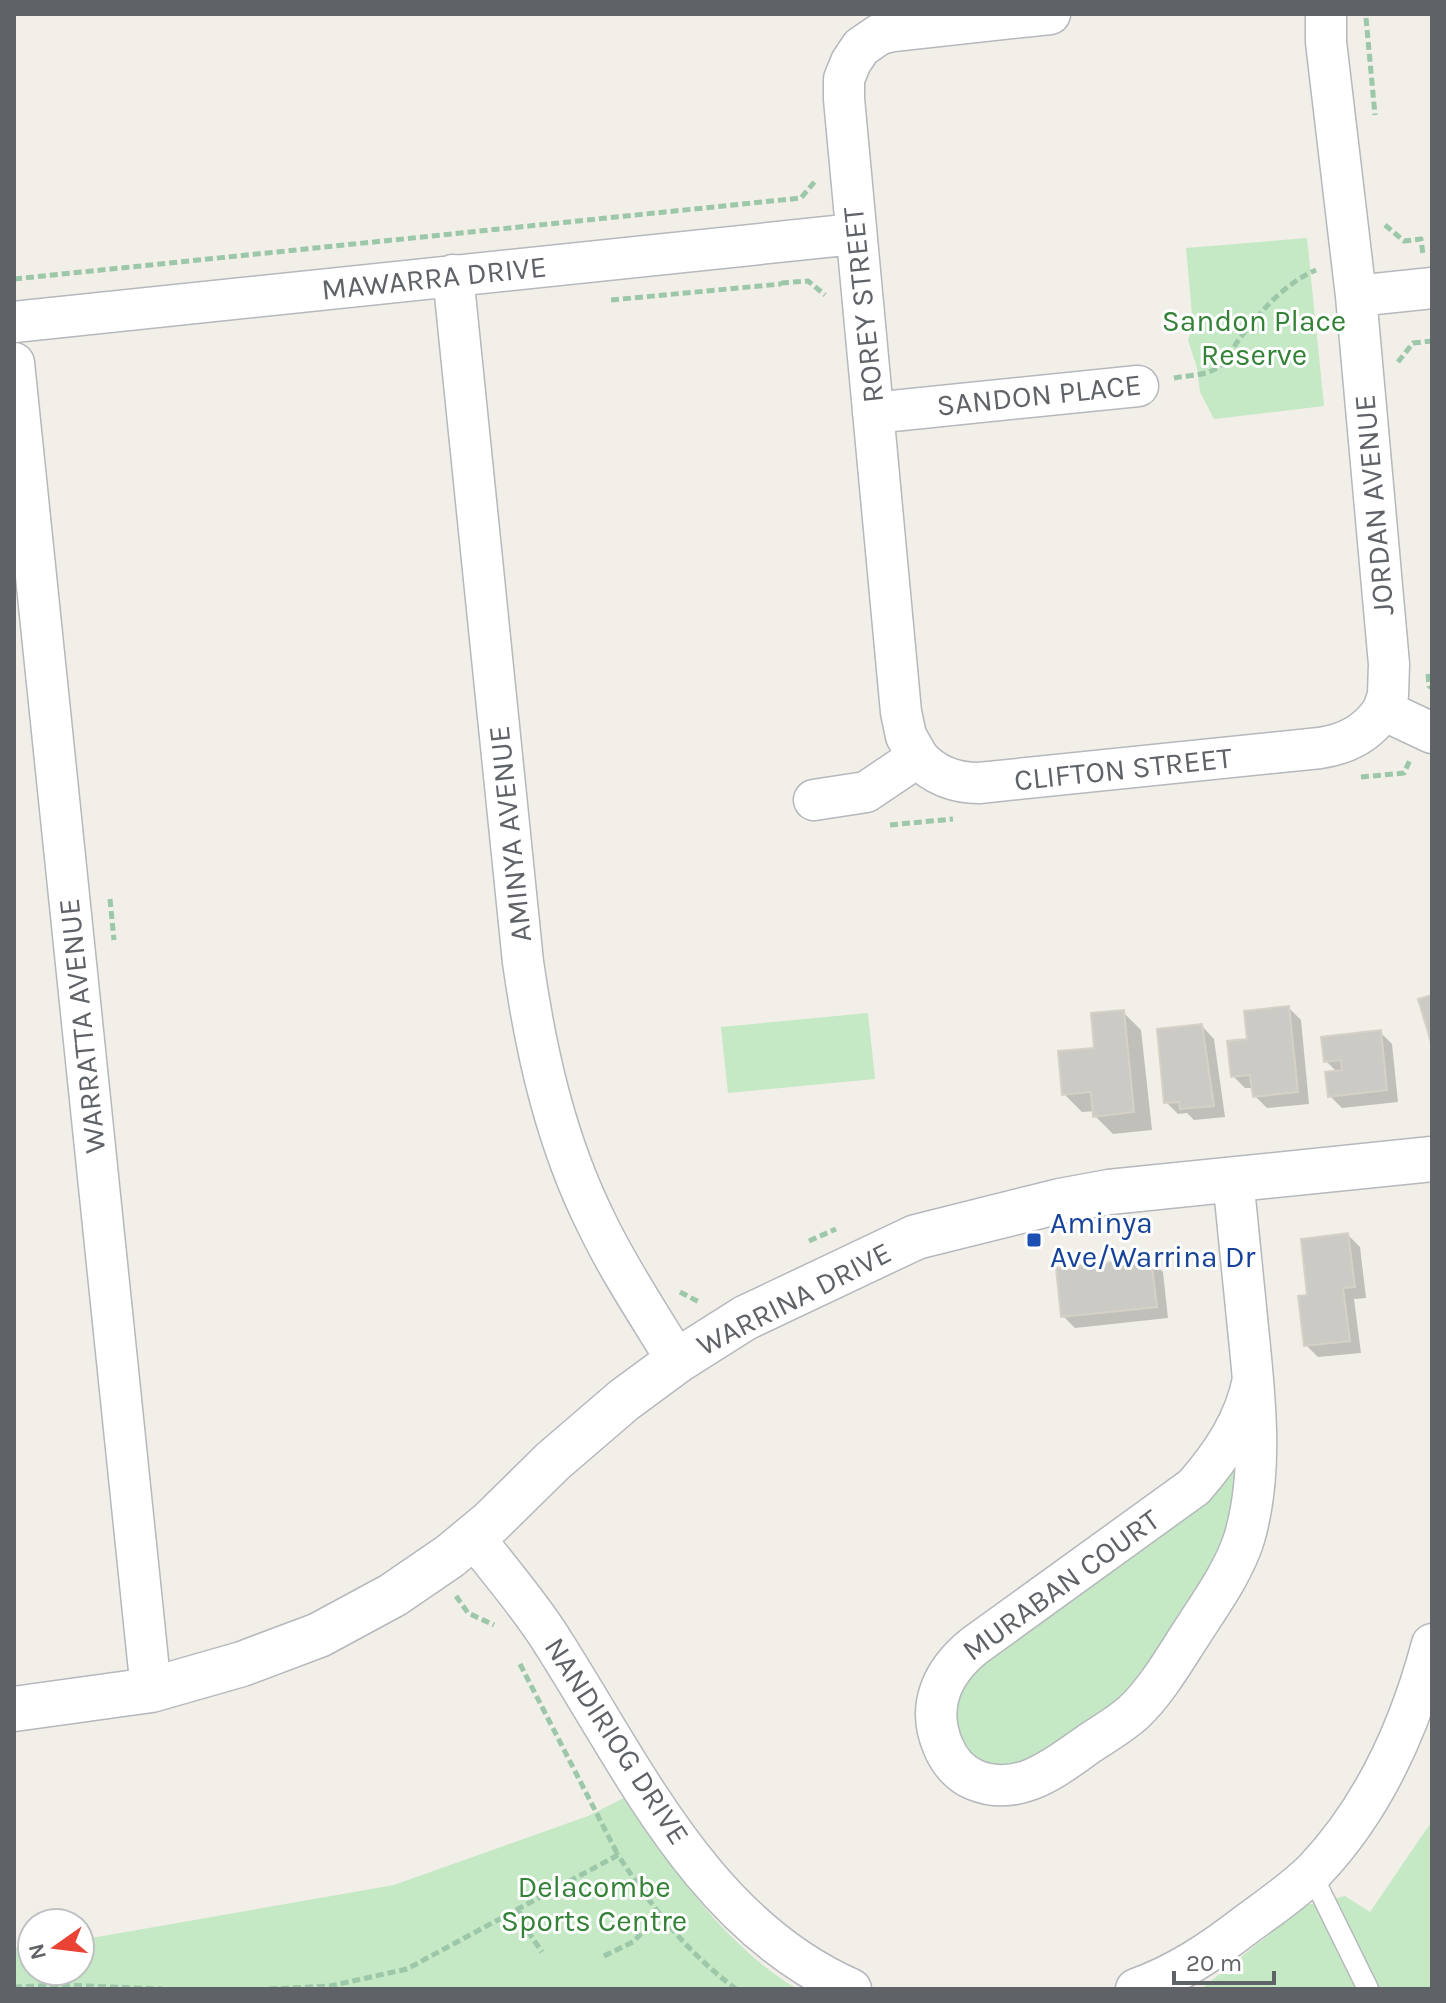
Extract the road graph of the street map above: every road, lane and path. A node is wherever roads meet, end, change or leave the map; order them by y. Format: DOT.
graph roads {
  1 [pos="1050,14"];
  2 [pos="1326,14"];
  3 [pos="1365,14"];
  4 [pos="1375,120"];
  5 [pos="818,177"];
  6 [pos="1384,210"];
  7 [pos="855,234"];
  8 [pos="453,275"];
  9 [pos="14,279"];
  10 [pos="1354,279"];
  11 [pos="781,284"];
  12 [pos="1429,288"];
  13 [pos="597,301"];
  14 [pos="14,322"];
  15 [pos="1432,341"];
  16 [pos="1413,343"];
  17 [pos="14,363"];
  18 [pos="1138,386"];
  19 [pos="873,413"];
  20 [pos="1383,710"];
  21 [pos="1432,733"];
  22 [pos="918,757"];
  23 [pos="814,800"];
  24 [pos="1432,1159"];
  25 [pos="1233,1178"];
  26 [pos="670,1282"];
  27 [pos="697,1303"];
  28 [pos="677,1361"];
  29 [pos="1253,1379"];
  30 [pos="474,1537"];
  31 [pos="453,1591"];
  32 [pos="502,1634"];
  33 [pos="1432,1644"];
  34 [pos="515,1656"];
  35 [pos="151,1690"];
  36 [pos="14,1709"];
  37 [pos="618,1855"];
  38 [pos="1311,1873"];
  39 [pos="518,1909"];
  40 [pos="659,1915"];
  41 [pos="542,1952"];
  42 [pos="604,1956"];
  43 [pos="14,1987"];
  44 [pos="1146,1988"];
  45 [pos="162,1989"];
  46 [pos="269,1989"];
  47 [pos="736,1989"];
  48 [pos="851,1989"];
  49 [pos="1368,1989"];
  1 -- 7 [label="street, ROREY STREET"];
  2 -- 10 [label="street, JORDAN AVENUE"];
  3 -- 4 [label="path"];
  5 -- 9 [label="path"];
  6 -- 12 [label="path"];
  7 -- 8 [label="street, MAWARRA DRIVE"];
  7 -- 19 [label="street, ROREY STREET"];
  8 -- 14 [label="street, MAWARRA DRIVE"];
  8 -- 28 [label="street, AMINYA AVENUE"];
  10 -- 12 [label="street"];
  10 -- 18 [label="path, SANDON PLACE"];
  10 -- 20 [label="street, JORDAN AVENUE"];
  11 -- 13 [label="path"];
  15 -- 16 [label="path"];
  17 -- 35 [label="street, WARRATTA AVENUE"];
  18 -- 19 [label="street, SANDON PLACE"];
  19 -- 22 [label="street, ROREY STREET"];
  20 -- 21 [label="street"];
  20 -- 22 [label="street, CLIFTON STREET"];
  22 -- 23 [label="street"];
  24 -- 25 [label="street, WARRINA DRIVE"];
  25 -- 28 [label="street, WARRINA DRIVE"];
  25 -- 29 [label="street, MURABAN COURT"];
  26 -- 27 [label="path"];
  28 -- 30 [label="street, WARRINA DRIVE"];
  29 -- 29 [label="street, MURABAN COURT"];
  30 -- 35 [label="street, WARRINA DRIVE"];
  30 -- 48 [label="street, NANDIRIOG DRIVE"];
  31 -- 32 [label="path"];
  33 -- 38 [label="street"];
  34 -- 37 [label="path"];
  35 -- 36 [label="street, WARRINA DRIVE"];
  37 -- 39 [label="path"];
  37 -- 40 [label="path"];
  38 -- 44 [label="street"];
  38 -- 49 [label="lane"];
  39 -- 41 [label="path"];
  39 -- 46 [label="path"];
  40 -- 42 [label="path"];
  40 -- 47 [label="path"];
  43 -- 45 [label="path"];
}
